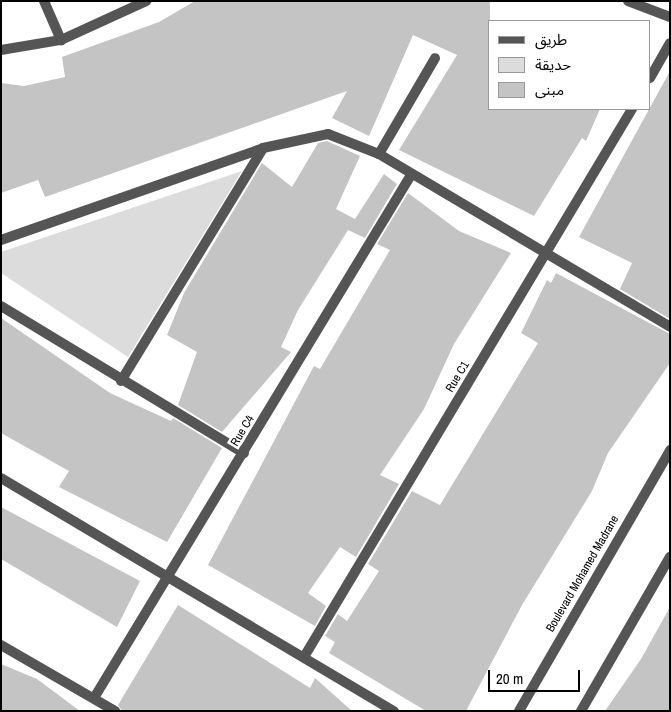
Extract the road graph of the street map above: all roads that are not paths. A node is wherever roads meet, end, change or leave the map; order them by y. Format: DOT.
graph roads {
  1 [pos="44,1"];
  2 [pos="146,1"];
  3 [pos="628,1"];
  4 [pos="670,17"];
  5 [pos="61,40"];
  6 [pos="670,43"];
  7 [pos="1,50"];
  8 [pos="435,58"];
  9 [pos="651,76"];
  10 [pos="631,110"];
  11 [pos="263,148"];
  12 [pos="379,154"];
  13 [pos="411,175"];
  14 [pos="1,240"];
  15 [pos="546,255"];
  16 [pos="1,306"];
  17 [pos="670,326"];
  18 [pos="121,381"];
  19 [pos="670,450"];
  20 [pos="244,453"];
  21 [pos="1,478"];
  22 [pos="670,557"];
  23 [pos="167,578"];
  24 [pos="1,645"];
  25 [pos="304,657"];
  26 [pos="94,698"];
  27 [pos="115,711"];
  28 [pos="394,711"];
  29 [pos="518,711"];
  30 [pos="581,711"];
  1 -- 5 [label="street"];
  2 -- 5 [label="street"];
  3 -- 4 [label="street"];
  5 -- 7 [label="street"];
  6 -- 9 [label="street"];
  8 -- 12 [label="street"];
  10 -- 15 [label="street, Rue C1"];
  11 -- 12 [label="street"];
  11 -- 14 [label="street"];
  11 -- 18 [label="street"];
  12 -- 13 [label="street"];
  13 -- 15 [label="street"];
  13 -- 20 [label="street, Rue C4"];
  15 -- 17 [label="street"];
  15 -- 25 [label="street, Rue C1"];
  16 -- 18 [label="street"];
  18 -- 20 [label="street"];
  19 -- 29 [label="street, Boulevard Mohamed Madrane"];
  20 -- 23 [label="street, Rue C4"];
  21 -- 23 [label="street"];
  22 -- 30 [label="street"];
  23 -- 25 [label="street"];
  23 -- 26 [label="street, Rue C4"];
  24 -- 26 [label="street"];
  25 -- 28 [label="street"];
  26 -- 27 [label="street"];
}
